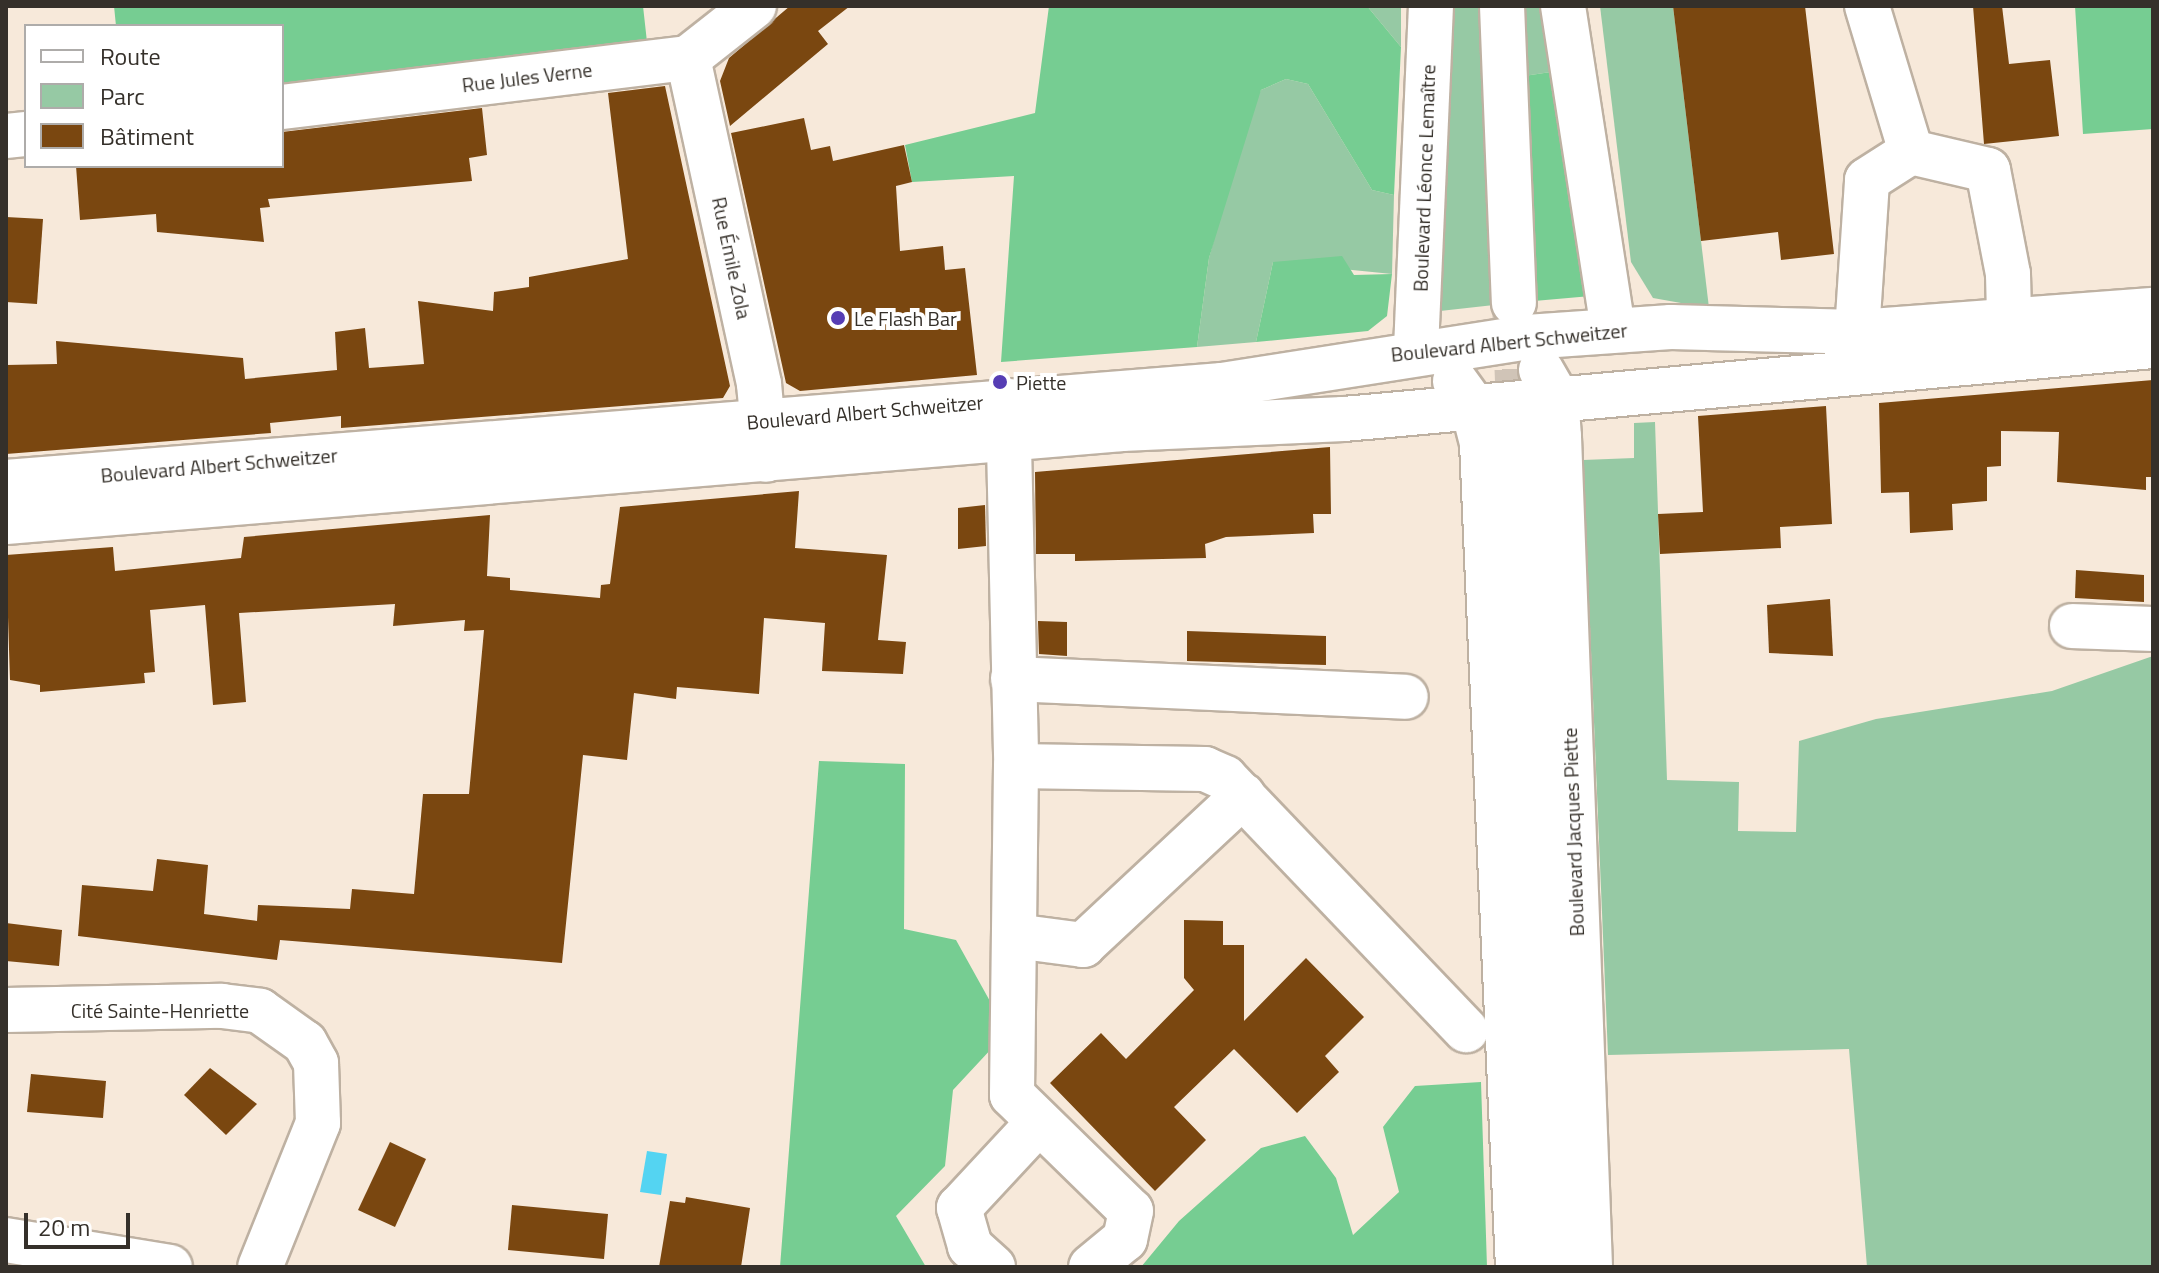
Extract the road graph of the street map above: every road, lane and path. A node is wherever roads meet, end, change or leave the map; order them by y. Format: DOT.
graph roads {
  1 [pos="754,6"];
  2 [pos="1431,6"];
  3 [pos="1502,6"];
  4 [pos="1563,6"];
  5 [pos="1867,6"];
  6 [pos="688,58"];
  7 [pos="284,107"];
  8 [pos="1911,152"];
  9 [pos="2153,310"];
  10 [pos="1857,332"];
  11 [pos="2009,339"];
  12 [pos="2153,346"];
  13 [pos="1560,353"];
  14 [pos="1444,376"];
  15 [pos="1009,419"];
  16 [pos="1519,431"];
  17 [pos="764,440"];
  18 [pos="6,482"];
  19 [pos="6,522"];
  20 [pos="2072,626"];
  21 [pos="2153,629"];
  22 [pos="1013,679"];
  23 [pos="1406,697"];
  24 [pos="1016,766"];
  25 [pos="1243,796"];
  26 [pos="1015,936"];
  27 [pos="6,1010"];
  28 [pos="1466,1030"];
  29 [pos="1036,1125"];
  30 [pos="6,1240"];
  31 [pos="170,1267"];
  32 [pos="260,1267"];
  33 [pos="993,1267"];
  34 [pos="1091,1267"];
  35 [pos="1518,1267"];
  36 [pos="1554,1267"];
  37 [pos="1590,1267"];
  1 -- 6 [label="main road"];
  2 -- 14 [label="main road, Boulevard Léonce Lemaître"];
  3 -- 13 [label="main road"];
  4 -- 13 [label="main road"];
  5 -- 8 [label="main road"];
  6 -- 7 [label="main road, Rue Jules Verne"];
  6 -- 17 [label="main road, Rue Émile Zola"];
  8 -- 10 [label="main road"];
  8 -- 11 [label="main road"];
  9 -- 11 [label="main road, Boulevard Albert Schweitzer"];
  10 -- 11 [label="main road, Boulevard Albert Schweitzer"];
  10 -- 13 [label="main road, Boulevard Albert Schweitzer"];
  11 -- 12 [label="main road, Boulevard Albert Schweitzer"];
  11 -- 13 [label="main road, Boulevard Albert Schweitzer"];
  13 -- 14 [label="main road, Boulevard Albert Schweitzer"];
  13 -- 14 [label="main road, Boulevard Albert Schweitzer"];
  13 -- 37 [label="main road, Boulevard Jacques Piette"];
  14 -- 15 [label="main road, Boulevard Albert Schweitzer"];
  14 -- 15 [label="main road, Boulevard Albert Schweitzer"];
  14 -- 35 [label="main road"];
  15 -- 17 [label="main road, Boulevard Albert Schweitzer"];
  15 -- 22 [label="main road"];
  16 -- 36 [label="main road"];
  17 -- 18 [label="main road, Boulevard Albert Schweitzer"];
  17 -- 19 [label="main road, Boulevard Albert Schweitzer"];
  20 -- 21 [label="main road"];
  22 -- 23 [label="main road"];
  22 -- 24 [label="main road"];
  24 -- 25 [label="main road"];
  24 -- 26 [label="main road"];
  25 -- 26 [label="main road"];
  25 -- 28 [label="main road"];
  26 -- 29 [label="main road"];
  27 -- 32 [label="main road, Cité Sainte-Henriette"];
  29 -- 33 [label="main road"];
  29 -- 34 [label="main road"];
  30 -- 31 [label="main road"];
}
